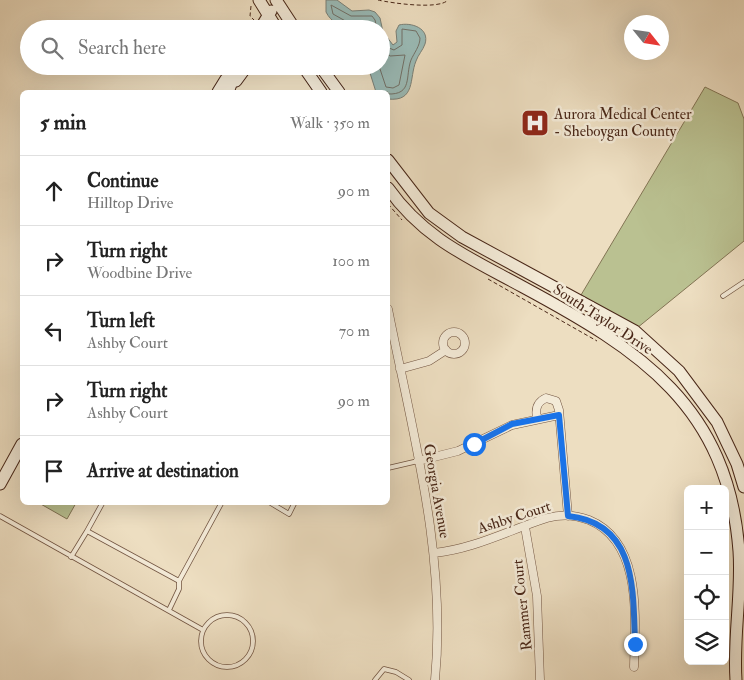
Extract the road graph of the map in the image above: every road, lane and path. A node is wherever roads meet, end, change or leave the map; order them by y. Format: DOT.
graph roads {
  1 [pos="276,0"];
  2 [pos="378,0"];
  3 [pos="448,0"];
  4 [pos="255,3"];
  5 [pos="268,15"];
  6 [pos="254,20"];
  7 [pos="265,20"];
  8 [pos="271,20"];
  9 [pos="290,20"];
  10 [pos="231,75"];
  11 [pos="237,75"];
  12 [pos="309,75"];
  13 [pos="327,75"];
  14 [pos="230,89"];
  15 [pos="219,90"];
  16 [pos="320,90"];
  17 [pos="338,90"];
  18 [pos="390,163"];
  19 [pos="390,190"];
  20 [pos="390,206"];
  21 [pos="402,220"];
  22 [pos="484,277"];
  23 [pos="744,282"];
  24 [pos="723,296"];
  25 [pos="390,319"];
  26 [pos="602,344"];
  27 [pos="446,350"];
  28 [pos="400,369"];
  29 [pos="559,415"];
  30 [pos="537,418"];
  31 [pos="20,448"];
  32 [pos="418,461"];
  33 [pos="390,468"];
  34 [pos="0,484"];
  35 [pos="744,487"];
  36 [pos="100,505"];
  37 [pos="220,505"];
  38 [pos="275,505"];
  39 [pos="294,505"];
  40 [pos="0,516"];
  41 [pos="568,516"];
  42 [pos="525,527"];
  43 [pos="87,531"];
  44 [pos="434,553"];
  45 [pos="71,557"];
  46 [pos="179,581"];
  47 [pos="742,588"];
  48 [pos="169,610"];
  49 [pos="203,630"];
  50 [pos="634,667"];
  51 [pos="375,680"];
  52 [pos="409,680"];
  53 [pos="435,680"];
  54 [pos="540,680"];
  55 [pos="736,680"];
  1 -- 5 [label="main road"];
  1 -- 9 [label="main road"];
  2 -- 3 [label="path"];
  4 -- 5 [label="main road"];
  4 -- 6 [label="path"];
  5 -- 7 [label="main road"];
  5 -- 8 [label="main road"];
  10 -- 15 [label="main road"];
  11 -- 14 [label="main road"];
  12 -- 16 [label="main road"];
  13 -- 17 [label="main road"];
  18 -- 35 [label="main road, South Taylor Drive"];
  19 -- 47 [label="main road, South Taylor Drive"];
  20 -- 21 [label="path"];
  22 -- 26 [label="path"];
  23 -- 24 [label="lane"];
  25 -- 28 [label="street, Georgia Avenue"];
  27 -- 28 [label="street"];
  28 -- 32 [label="street, Georgia Avenue"];
  29 -- 30 [label="street"];
  29 -- 30 [label="street"];
  29 -- 41 [label="street"];
  30 -- 32 [label="street"];
  31 -- 34 [label="main road"];
  32 -- 33 [label="lane"];
  32 -- 44 [label="street, Georgia Avenue"];
  36 -- 43 [label="lane"];
  37 -- 46 [label="lane"];
  38 -- 39 [label="lane"];
  40 -- 45 [label="lane"];
  41 -- 42 [label="street, Ashby Court"];
  41 -- 50 [label="street, Ashby Court"];
  42 -- 44 [label="street, Ashby Court"];
  42 -- 54 [label="street, Rammer Court"];
  43 -- 45 [label="lane"];
  43 -- 46 [label="lane"];
  44 -- 53 [label="street, Georgia Avenue"];
  45 -- 48 [label="lane"];
  46 -- 48 [label="lane"];
  47 -- 55 [label="main road, South Taylor Drive"];
  48 -- 49 [label="lane"];
  49 -- 49 [label="lane"];
  51 -- 52 [label="lane"];
}
